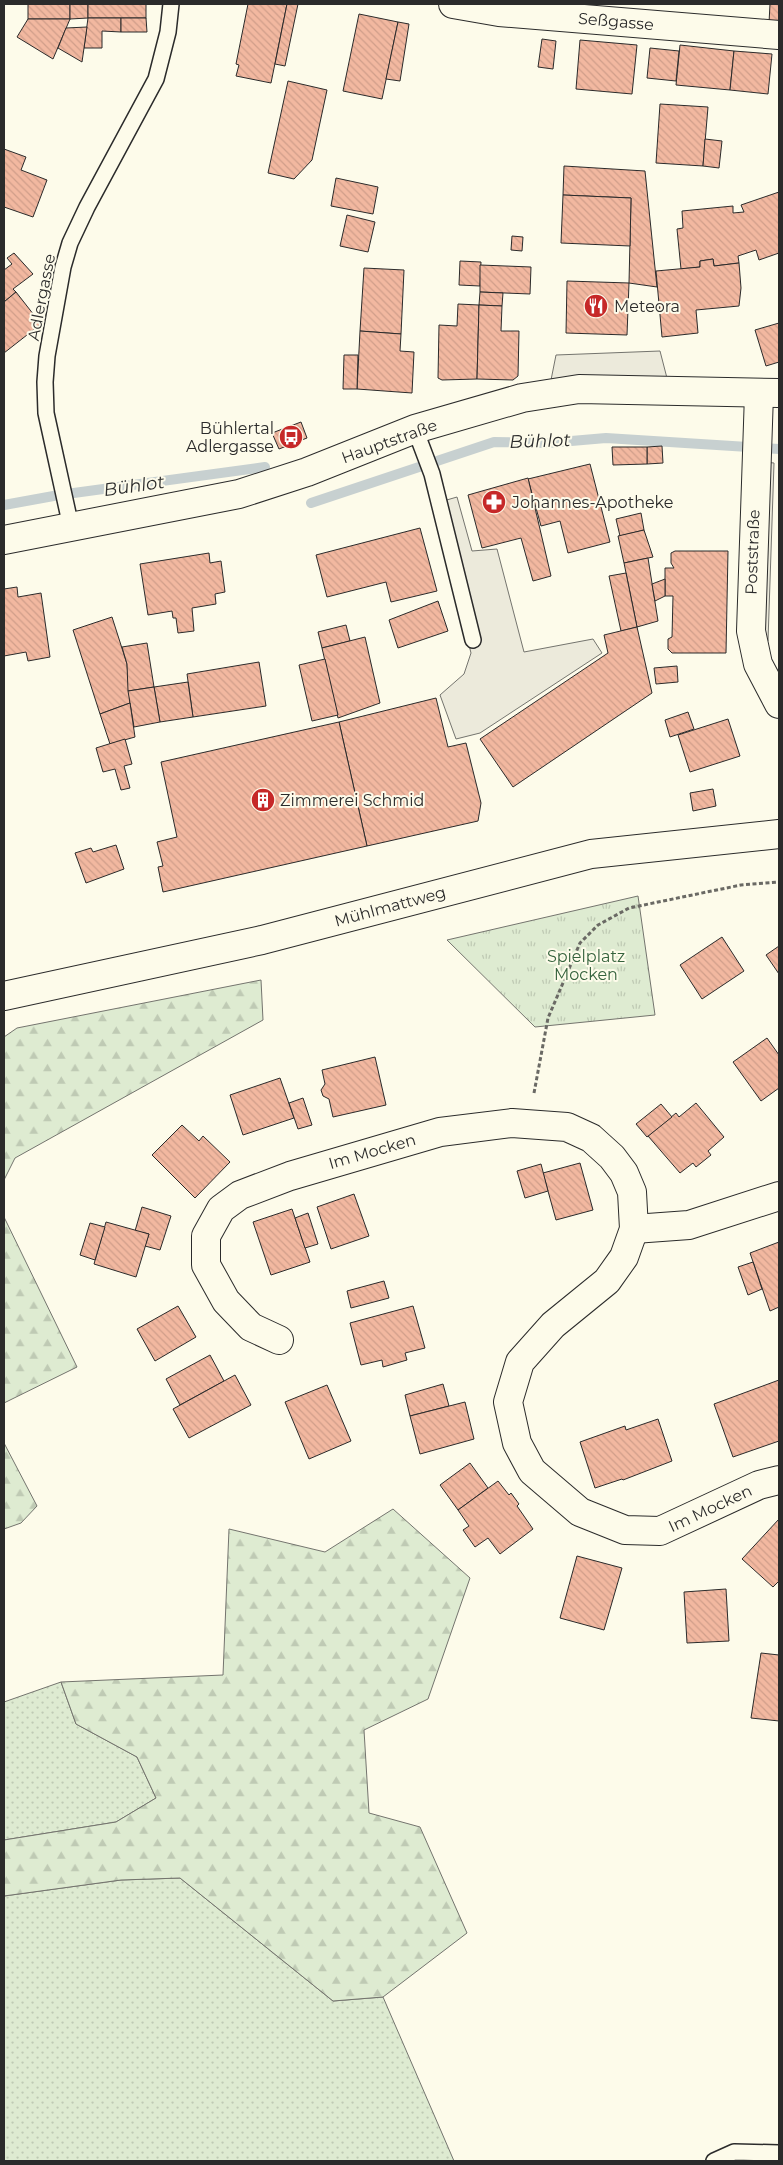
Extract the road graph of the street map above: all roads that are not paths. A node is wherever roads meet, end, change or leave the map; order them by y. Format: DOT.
graph roads {
  1 [pos="171,4"];
  2 [pos="453,4"];
  3 [pos="779,35"];
  4 [pos="765,402"];
  5 [pos="415,429"];
  6 [pos="69,518"];
  7 [pos="4,540"];
  8 [pos="473,640"];
  9 [pos="779,704"];
  10 [pos="779,834"];
  11 [pos="4,996"];
  12 [pos="779,1196"];
  13 [pos="634,1229"];
  14 [pos="279,1340"];
  15 [pos="779,1480"];
  16 [pos="779,2153"];
  17 [pos="714,2161"];
  1 -- 6 [label="lane, Adlergasse"];
  2 -- 3 [label="street, Seßgasse"];
  4 -- 5 [label="street, Hauptstraße"];
  4 -- 9 [label="street, Poststraße"];
  5 -- 6 [label="street, Hauptstraße"];
  5 -- 8 [label="lane"];
  6 -- 7 [label="street, Hauptstraße"];
  10 -- 11 [label="street, Mühlmattweg"];
  12 -- 13 [label="street"];
  13 -- 14 [label="street, Im Mocken"];
  13 -- 15 [label="street, Im Mocken"];
  16 -- 17 [label="lane"];
}
